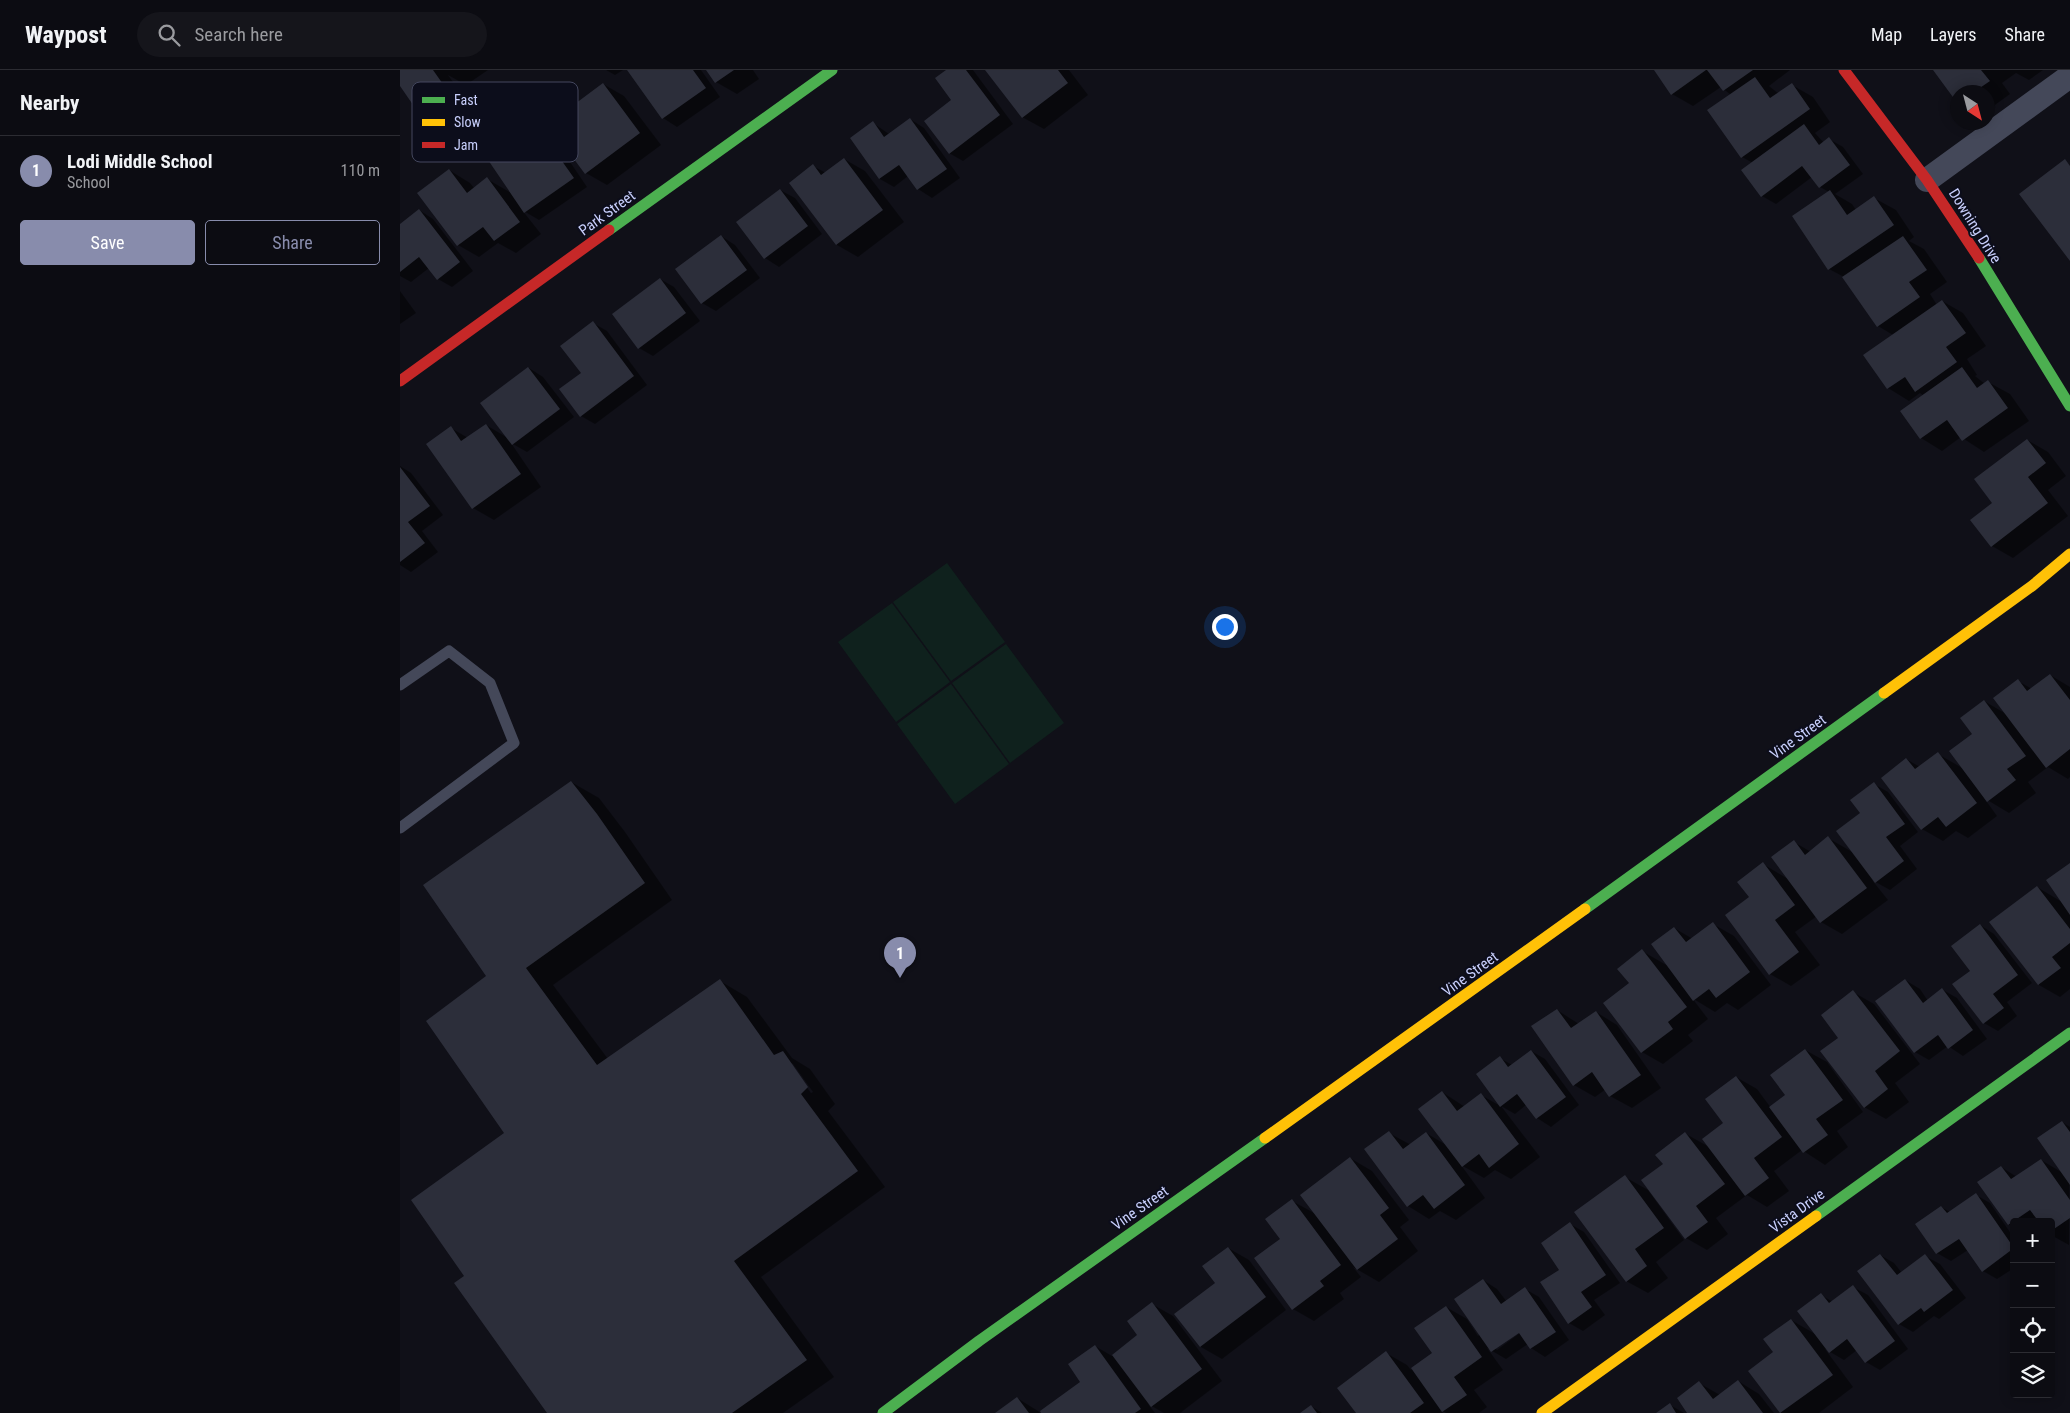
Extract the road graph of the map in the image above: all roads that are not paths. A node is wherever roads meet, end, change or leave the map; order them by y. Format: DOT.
graph roads {
  1 [pos="832,70"];
  2 [pos="1844,70"];
  3 [pos="2070,76"];
  4 [pos="1928,180"];
  5 [pos="400,381"];
  6 [pos="2070,406"];
  7 [pos="2070,554"];
  8 [pos="400,685"];
  9 [pos="400,828"];
  10 [pos="2070,1033"];
  11 [pos="883,1413"];
  12 [pos="1542,1413"];
  1 -- 5 [label="street, Park Street"];
  2 -- 4 [label="street, Downing Drive"];
  3 -- 4 [label="street"];
  4 -- 6 [label="street, Downing Drive"];
  7 -- 11 [label="street, Vine Street"];
  8 -- 9 [label="lane"];
  10 -- 12 [label="street, Vista Drive"];
}
